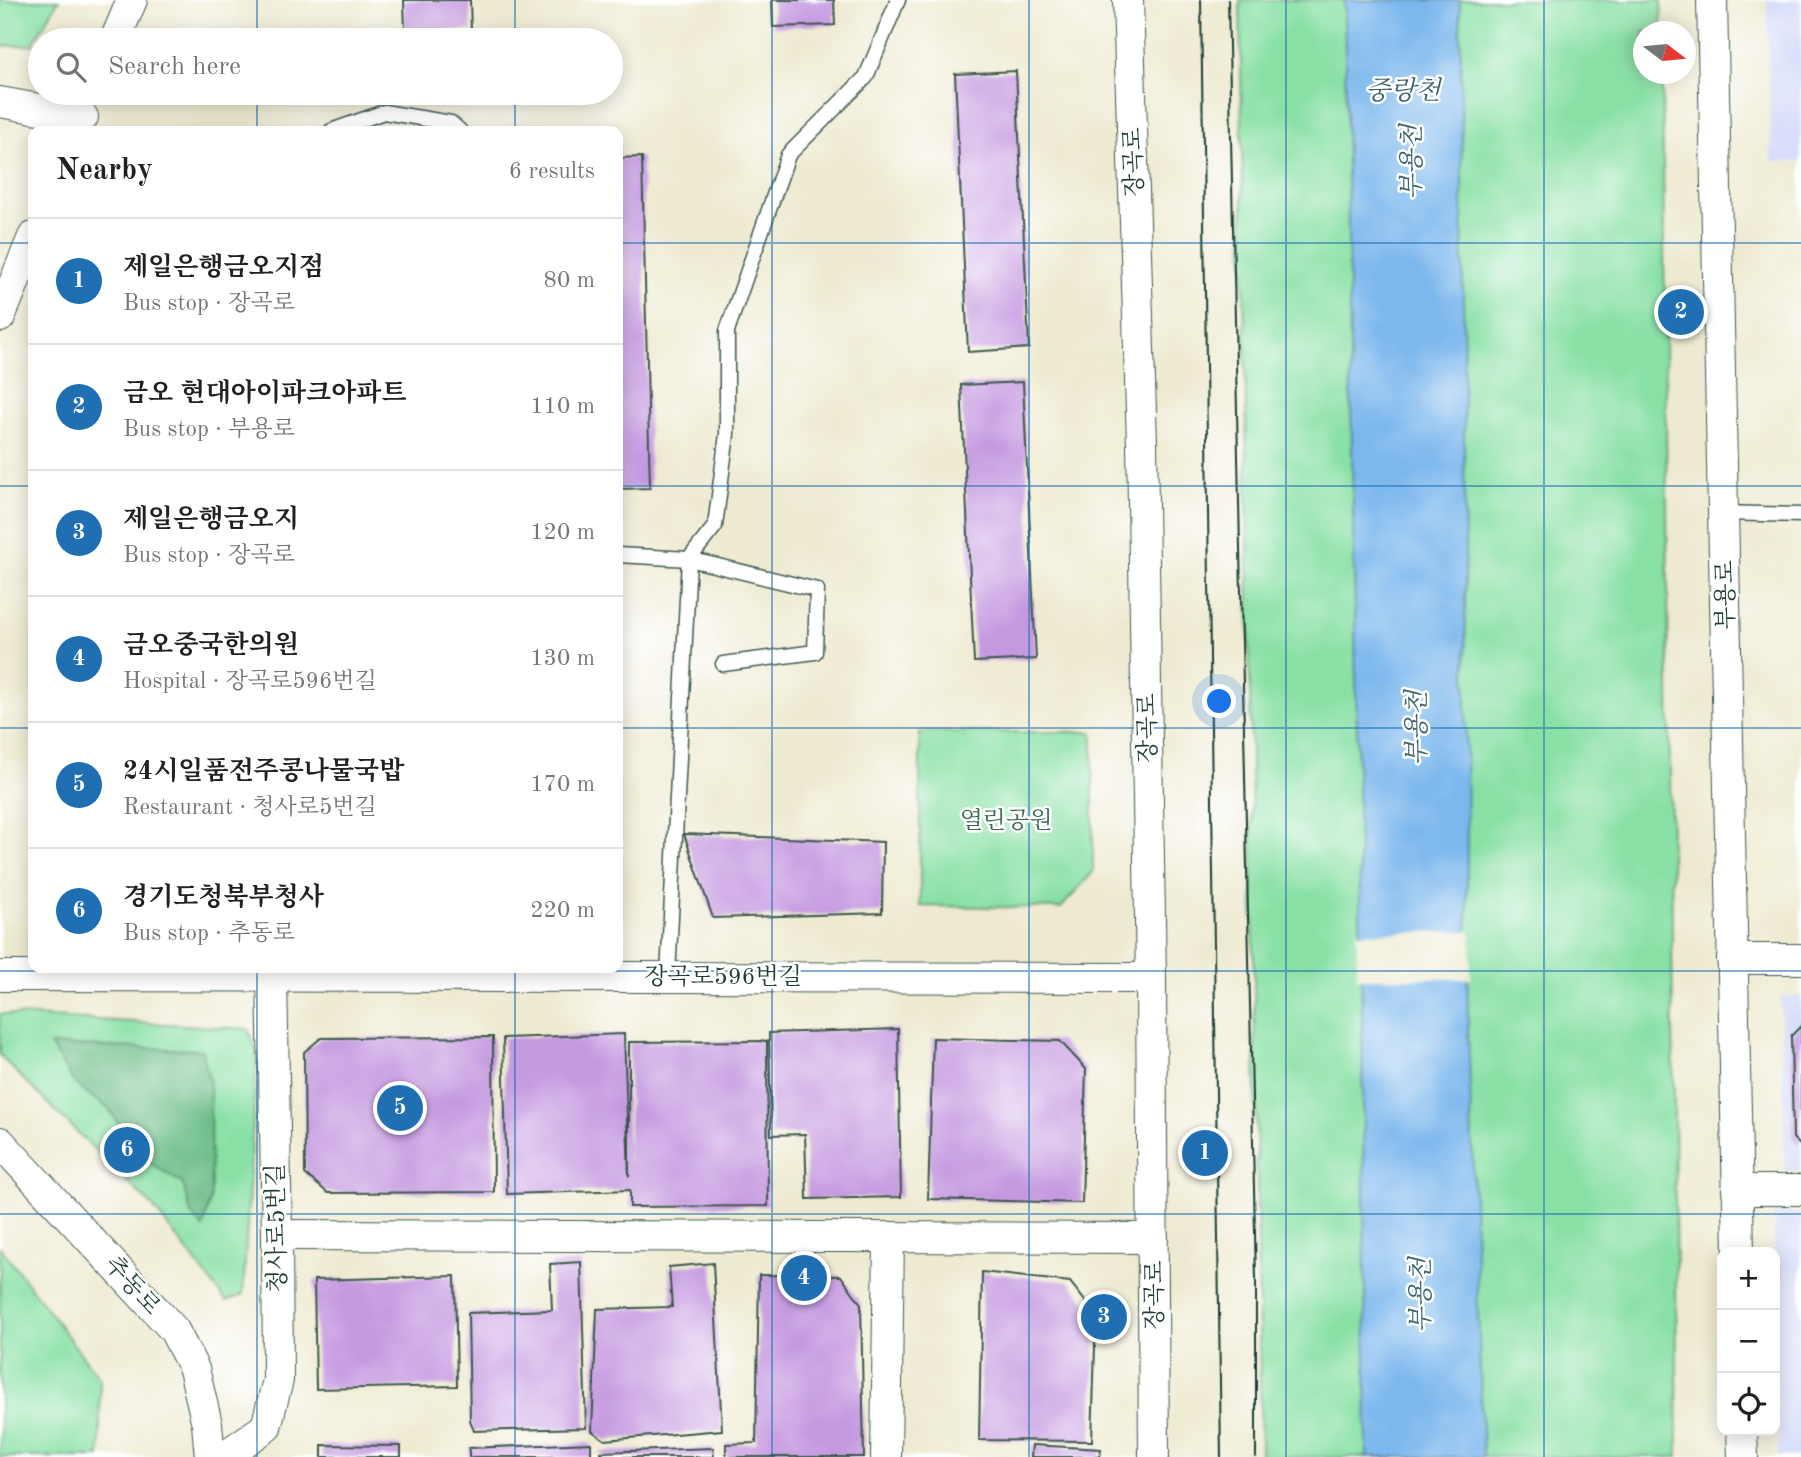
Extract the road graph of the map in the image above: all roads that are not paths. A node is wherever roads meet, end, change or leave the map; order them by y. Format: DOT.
graph roads {
  1 [pos="132,0"];
  2 [pos="898,0"];
  3 [pos="1128,0"];
  4 [pos="1712,0"];
  5 [pos="120,28"];
  6 [pos="0,102"];
  7 [pos="84,114"];
  8 [pos="345,126"];
  9 [pos="455,126"];
  10 [pos="28,249"];
  11 [pos="0,317"];
  12 [pos="1723,513"];
  13 [pos="1801,515"];
  14 [pos="623,555"];
  15 [pos="689,559"];
  16 [pos="723,664"];
  17 [pos="1732,959"];
  18 [pos="1801,959"];
  19 [pos="0,976"];
  20 [pos="272,976"];
  21 [pos="668,976"];
  22 [pos="1151,978"];
  23 [pos="0,1142"];
  24 [pos="1737,1190"];
  25 [pos="1801,1190"];
  26 [pos="277,1235"];
  27 [pos="889,1237"];
  28 [pos="1153,1238"];
  29 [pos="1739,1247"];
  30 [pos="1742,1436"];
  31 [pos="210,1457"];
  32 [pos="223,1457"];
  33 [pos="886,1457"];
  34 [pos="1154,1457"];
  35 [pos="1743,1457"];
  1 -- 5 [label="street"];
  2 -- 15 [label="lane"];
  3 -- 22 [label="street, 장곡로"];
  4 -- 12 [label="street, 부용로"];
  6 -- 7 [label="street"];
  8 -- 9 [label="lane"];
  10 -- 11 [label="street"];
  12 -- 13 [label="lane"];
  12 -- 17 [label="street, 부용로"];
  14 -- 15 [label="lane"];
  15 -- 16 [label="lane"];
  15 -- 21 [label="lane"];
  17 -- 18 [label="street"];
  17 -- 24 [label="street, 부용로"];
  19 -- 20 [label="street, 장곡로596번길"];
  20 -- 21 [label="street, 장곡로596번길"];
  20 -- 26 [label="street, 청사로5번길"];
  21 -- 22 [label="street, 장곡로596번길"];
  22 -- 28 [label="street, 장곡로"];
  23 -- 31 [label="street, 추동로"];
  24 -- 25 [label="street"];
  24 -- 29 [label="street, 부용로"];
  26 -- 27 [label="street"];
  26 -- 32 [label="street, 청사로5번길"];
  27 -- 28 [label="street"];
  27 -- 33 [label="street"];
  28 -- 34 [label="street, 장곡로"];
  30 -- 35 [label="street"];
}
